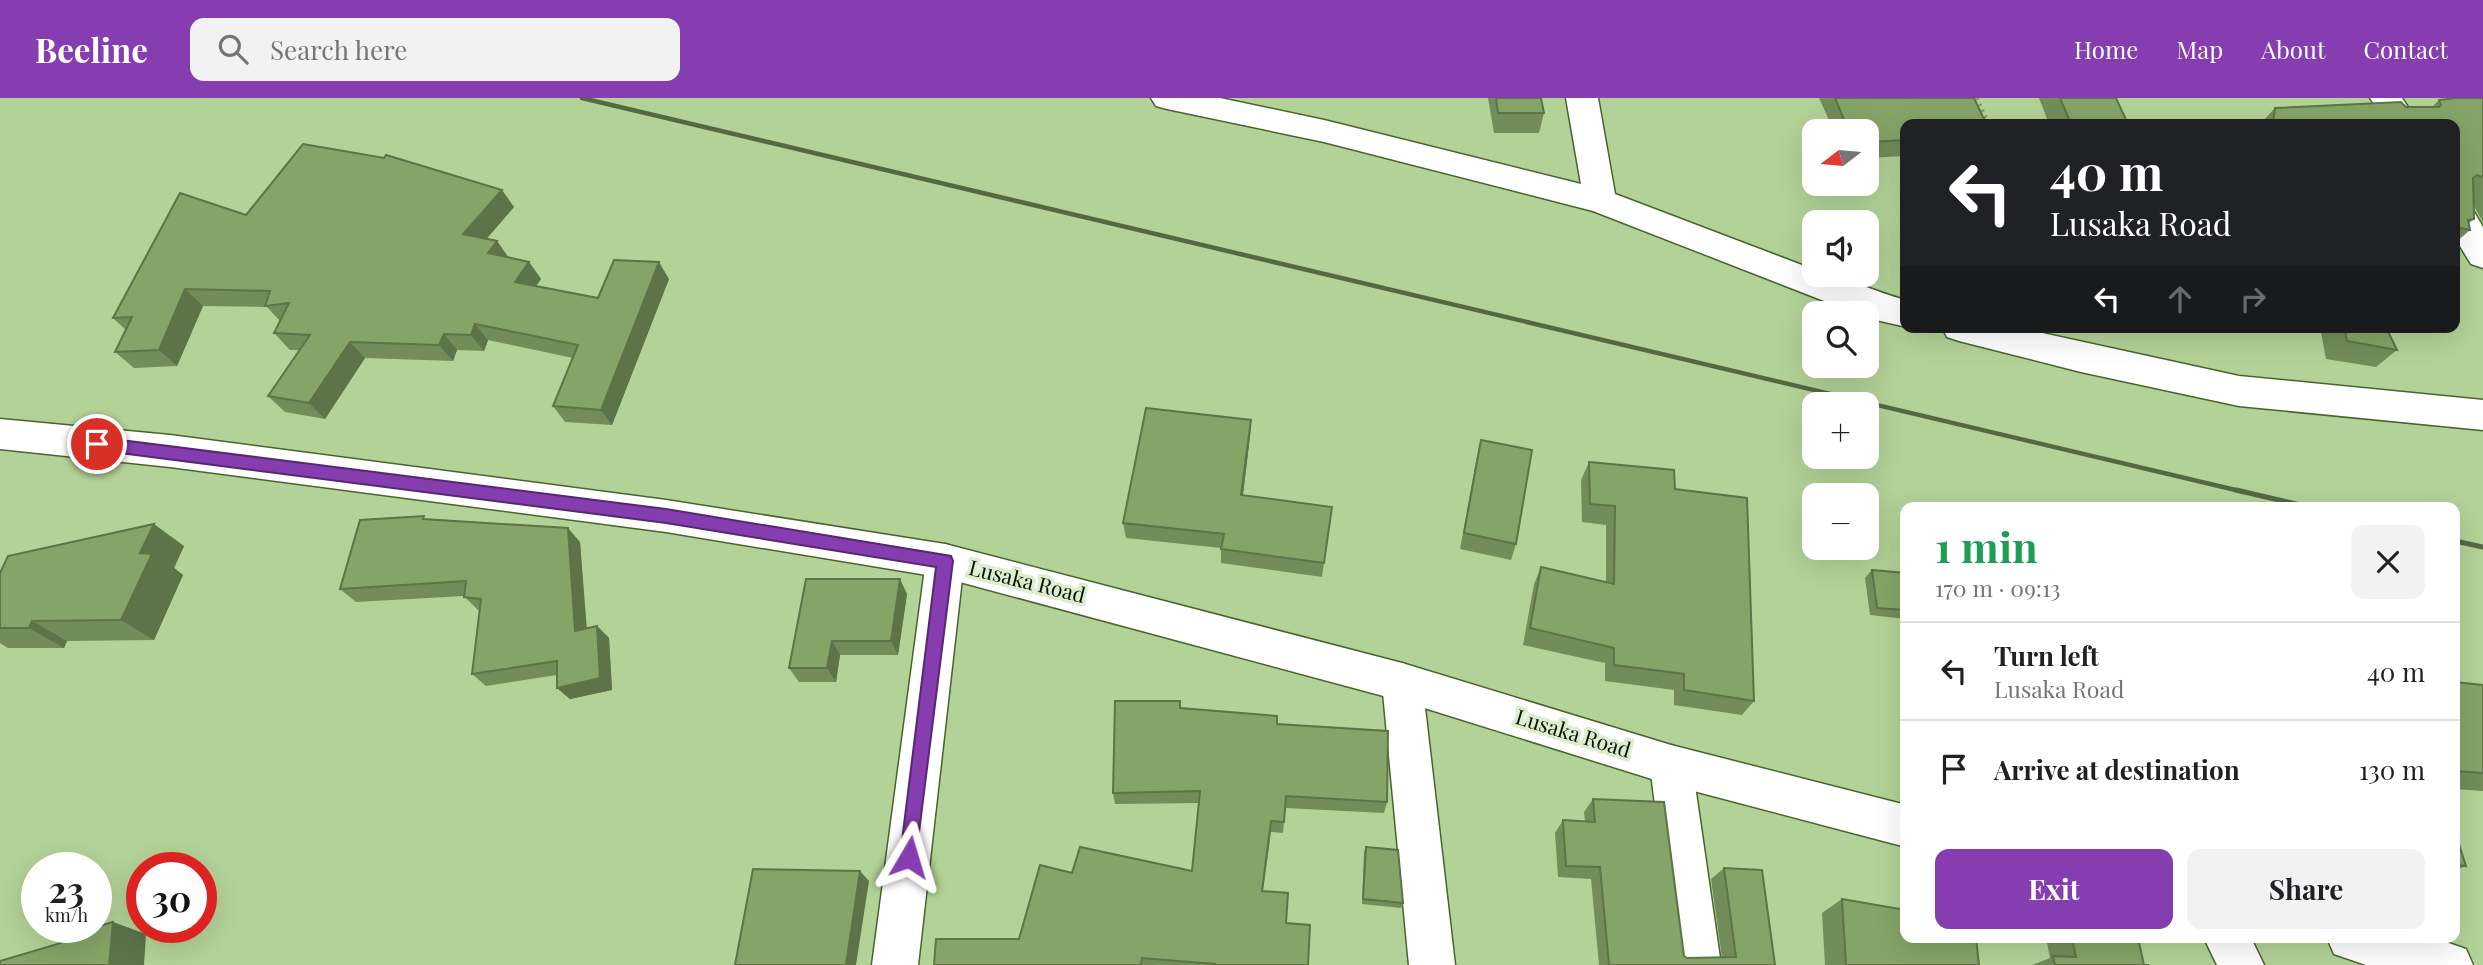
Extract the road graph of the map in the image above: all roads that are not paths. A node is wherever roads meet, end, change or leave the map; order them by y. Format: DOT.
graph roads {
  1 [pos="1167,98"];
  2 [pos="1582,98"];
  3 [pos="2386,98"];
  4 [pos="2400,119"];
  5 [pos="1600,201"];
  6 [pos="2460,217"];
  7 [pos="2483,255"];
  8 [pos="1900,313"];
  9 [pos="1983,333"];
  10 [pos="2483,415"];
  11 [pos="0,434"];
  12 [pos="945,561"];
  13 [pos="1402,682"];
  14 [pos="1671,765"];
  15 [pos="1900,824"];
  16 [pos="2230,943"];
  17 [pos="2369,943"];
  18 [pos="895,965"];
  19 [pos="1432,965"];
  20 [pos="1698,965"];
  21 [pos="2241,965"];
  22 [pos="2450,965"];
  1 -- 5 [label="street"];
  2 -- 5 [label="street"];
  3 -- 4 [label="street"];
  5 -- 8 [label="street"];
  6 -- 7 [label="street"];
  9 -- 10 [label="street"];
  11 -- 12 [label="street, Lusaka Road"];
  12 -- 13 [label="street, Lusaka Road"];
  12 -- 18 [label="street"];
  13 -- 14 [label="street, Lusaka Road"];
  13 -- 19 [label="street"];
  14 -- 15 [label="street, Lusaka Road"];
  14 -- 20 [label="street"];
  16 -- 21 [label="street"];
  17 -- 22 [label="street"];
}
